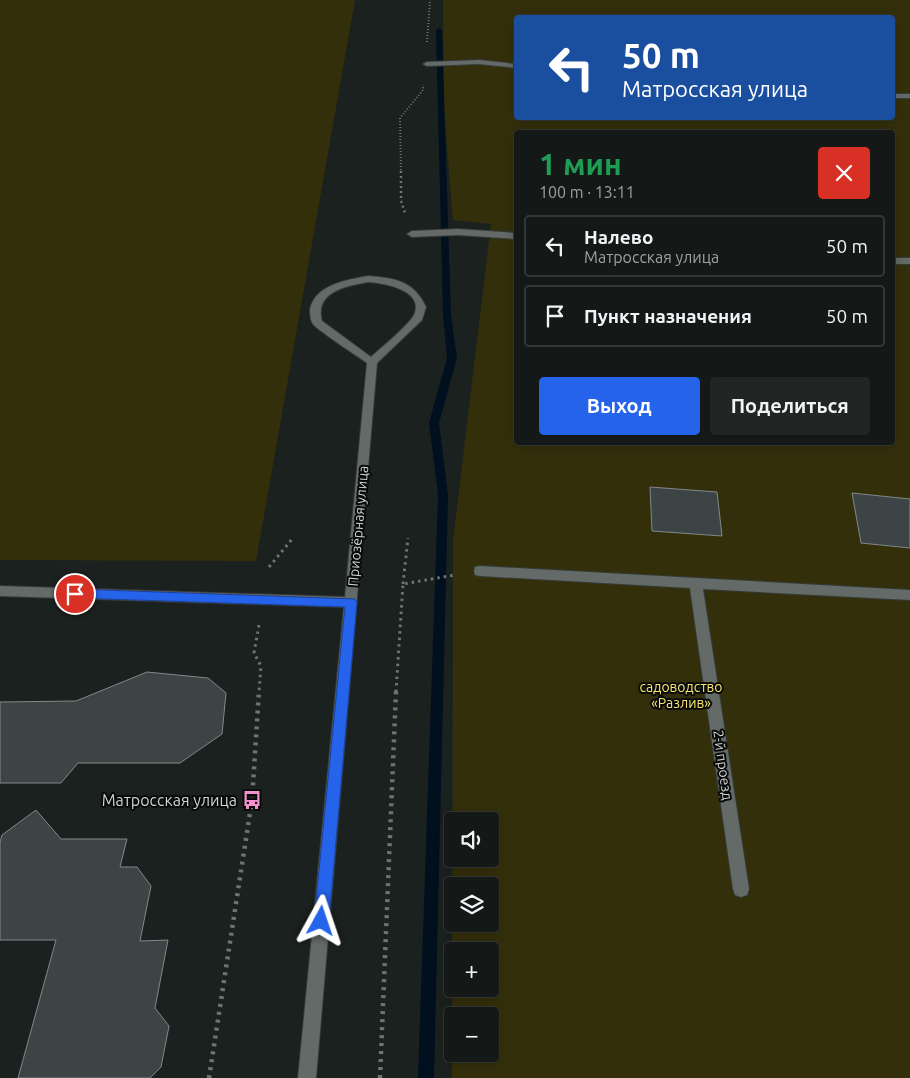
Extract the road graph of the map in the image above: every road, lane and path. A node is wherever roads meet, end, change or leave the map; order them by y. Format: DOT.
graph roads {
  1 [pos="430,0"];
  2 [pos="431,64"];
  3 [pos="514,66"];
  4 [pos="895,96"];
  5 [pos="910,96"];
  6 [pos="412,234"];
  7 [pos="514,236"];
  8 [pos="895,261"];
  9 [pos="910,261"];
  10 [pos="372,362"];
  11 [pos="293,538"];
  12 [pos="408,538"];
  13 [pos="269,567"];
  14 [pos="480,571"];
  15 [pos="450,576"];
  16 [pos="696,583"];
  17 [pos="403,584"];
  18 [pos="0,592"];
  19 [pos="910,595"];
  20 [pos="351,602"];
  21 [pos="259,622"];
  22 [pos="741,889"];
  23 [pos="209,1078"];
  24 [pos="307,1078"];
  25 [pos="380,1078"];
  1 -- 2 [label="path"];
  2 -- 3 [label="street"];
  2 -- 6 [label="path"];
  4 -- 5 [label="street"];
  6 -- 7 [label="street"];
  8 -- 9 [label="street"];
  10 -- 10 [label="street"];
  10 -- 20 [label="street, Приозёрная улица"];
  11 -- 13 [label="path"];
  12 -- 17 [label="path"];
  14 -- 16 [label="street"];
  15 -- 17 [label="path"];
  16 -- 19 [label="street"];
  16 -- 22 [label="street, 2-й проезд"];
  17 -- 25 [label="path"];
  18 -- 20 [label="street"];
  20 -- 24 [label="street, Приозёрная улица"];
  21 -- 23 [label="path"];
}
